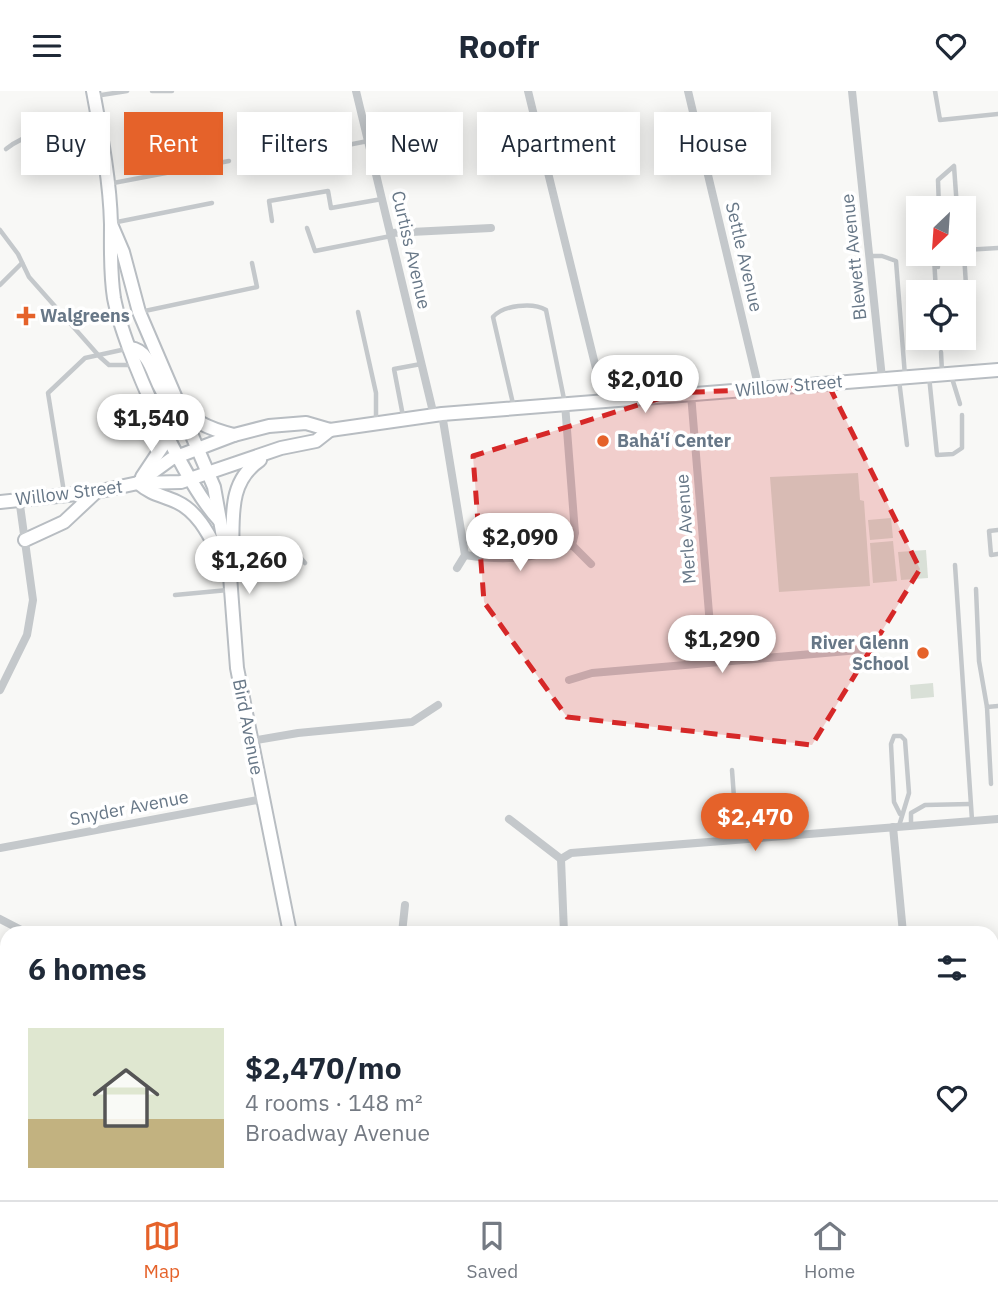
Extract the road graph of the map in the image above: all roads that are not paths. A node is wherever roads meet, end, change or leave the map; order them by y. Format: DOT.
graph roads {
  1 [pos="127,91"];
  2 [pos="152,91"];
  3 [pos="172,91"];
  4 [pos="356,91"];
  5 [pos="528,91"];
  6 [pos="688,91"];
  7 [pos="852,91"];
  8 [pos="935,91"];
  9 [pos="93,94"];
  10 [pos="96,112"];
  11 [pos="998,114"];
  12 [pos="366,133"];
  13 [pos="21,138"];
  14 [pos="6,149"];
  15 [pos="229,161"];
  16 [pos="107,175"];
  17 [pos="377,175"];
  18 [pos="108,184"];
  19 [pos="939,196"];
  20 [pos="956,196"];
  21 [pos="383,199"];
  22 [pos="212,203"];
  23 [pos="272,221"];
  24 [pos="111,224"];
  25 [pos="307,228"];
  26 [pos="491,228"];
  27 [pos="0,230"];
  28 [pos="392,234"];
  29 [pos="998,248"];
  30 [pos="976,252"];
  31 [pos="870,257"];
  32 [pos="22,263"];
  33 [pos="252,263"];
  34 [pos="0,285"];
  35 [pos="139,312"];
  36 [pos="358,312"];
  37 [pos="130,348"];
  38 [pos="941,352"];
  39 [pos="100,357"];
  40 [pos="422,364"];
  41 [pos="137,365"];
  42 [pos="998,370"];
  43 [pos="941,374"];
  44 [pos="902,377"];
  45 [pos="882,378"];
  46 [pos="759,389"];
  47 [pos="691,394"];
  48 [pos="604,401"];
  49 [pos="565,404"];
  50 [pos="960,404"];
  51 [pos="182,409"];
  52 [pos="514,409"];
  53 [pos="159,415"];
  54 [pos="438,415"];
  55 [pos="962,415"];
  56 [pos="404,421"];
  57 [pos="377,425"];
  58 [pos="330,430"];
  59 [pos="234,435"];
  60 [pos="907,445"];
  61 [pos="200,449"];
  62 [pos="281,449"];
  63 [pos="180,456"];
  64 [pos="209,473"];
  65 [pos="191,478"];
  66 [pos="138,483"];
  67 [pos="96,492"];
  68 [pos="64,495"];
  69 [pos="19,498"];
  70 [pos="0,502"];
  71 [pos="219,520"];
  72 [pos="998,530"];
  73 [pos="25,540"];
  74 [pos="572,545"];
  75 [pos="998,554"];
  76 [pos="226,555"];
  77 [pos="465,555"];
  78 [pos="304,563"];
  79 [pos="591,564"];
  80 [pos="955,565"];
  81 [pos="457,568"];
  82 [pos="232,589"];
  83 [pos="976,589"];
  84 [pos="175,595"];
  85 [pos="871,649"];
  86 [pos="713,662"];
  87 [pos="569,680"];
  88 [pos="0,690"];
  89 [pos="438,705"];
  90 [pos="998,706"];
  91 [pos="987,707"];
  92 [pos="251,741"];
  93 [pos="732,770"];
  94 [pos="991,784"];
  95 [pos="263,799"];
  96 [pos="970,804"];
  97 [pos="900,814"];
  98 [pos="509,819"];
  99 [pos="998,819"];
  100 [pos="972,821"];
  101 [pos="911,825"];
  102 [pos="896,827"];
  103 [pos="738,839"];
  104 [pos="0,848"];
  105 [pos="561,859"];
  106 [pos="405,905"];
  107 [pos="289,926"];
  108 [pos="403,926"];
  109 [pos="564,926"];
  110 [pos="902,926"];
  1 -- 9 [label="lane"];
  2 -- 3 [label="lane"];
  4 -- 12 [label="street, Curtiss Avenue"];
  5 -- 48 [label="street"];
  6 -- 46 [label="street, Settle Avenue"];
  7 -- 31 [label="street, Blewett Avenue"];
  8 -- 11 [label="lane"];
  9 -- 10 [label="main road"];
  13 -- 14 [label="lane"];
  15 -- 18 [label="lane"];
  16 -- 18 [label="main road"];
  17 -- 21 [label="street, Curtiss Avenue"];
  18 -- 24 [label="main road"];
  19 -- 20 [label="lane"];
  21 -- 23 [label="lane"];
  21 -- 28 [label="street, Curtiss Avenue"];
  22 -- 24 [label="lane"];
  24 -- 35 [label="main road"];
  24 -- 37 [label="main road"];
  25 -- 28 [label="lane"];
  26 -- 28 [label="street"];
  27 -- 32 [label="lane"];
  28 -- 40 [label="street, Curtiss Avenue"];
  29 -- 30 [label="lane"];
  31 -- 44 [label="lane"];
  31 -- 45 [label="street, Blewett Avenue"];
  32 -- 34 [label="lane"];
  32 -- 39 [label="lane"];
  33 -- 35 [label="lane"];
  35 -- 51 [label="main road"];
  36 -- 57 [label="lane"];
  37 -- 39 [label="lane"];
  37 -- 41 [label="main road"];
  37 -- 51 [label="main road"];
  38 -- 43 [label="lane"];
  39 -- 41 [label="lane"];
  39 -- 68 [label="lane"];
  40 -- 54 [label="street, Curtiss Avenue"];
  40 -- 56 [label="lane"];
  41 -- 53 [label="main road"];
  42 -- 43 [label="main road, Willow Street"];
  43 -- 44 [label="main road, Willow Street"];
  43 -- 50 [label="lane"];
  43 -- 55 [label="lane"];
  44 -- 45 [label="main road, Willow Street"];
  44 -- 60 [label="lane"];
  45 -- 46 [label="main road, Willow Street"];
  46 -- 47 [label="main road, Willow Street"];
  47 -- 48 [label="main road, Willow Street"];
  47 -- 86 [label="street, Merle Avenue"];
  48 -- 49 [label="main road, Willow Street"];
  49 -- 52 [label="main road, Willow Street"];
  49 -- 52 [label="lane"];
  49 -- 74 [label="street"];
  51 -- 59 [label="main road"];
  51 -- 61 [label="main road"];
  52 -- 54 [label="main road, Willow Street"];
  53 -- 63 [label="main road"];
  53 -- 66 [label="main road"];
  54 -- 56 [label="main road, Willow Street"];
  54 -- 77 [label="street, Curtiss Avenue"];
  56 -- 57 [label="main road, Willow Street"];
  57 -- 58 [label="main road, Willow Street"];
  58 -- 59 [label="main road, Willow Street"];
  58 -- 62 [label="main road, Willow Street"];
  59 -- 61 [label="main road, Willow Street"];
  61 -- 63 [label="main road, Willow Street"];
  61 -- 64 [label="main road"];
  62 -- 64 [label="main road, Willow Street"];
  62 -- 76 [label="main road, Bird Avenue"];
  63 -- 65 [label="main road"];
  63 -- 66 [label="main road, Willow Street"];
  64 -- 65 [label="main road, Willow Street"];
  64 -- 71 [label="main road"];
  65 -- 66 [label="main road, Willow Street"];
  65 -- 71 [label="main road"];
  66 -- 67 [label="main road, Willow Street"];
  66 -- 76 [label="main road"];
  67 -- 68 [label="main road, Willow Street"];
  67 -- 73 [label="main road"];
  68 -- 69 [label="main road, Willow Street"];
  69 -- 70 [label="main road, Willow Street"];
  69 -- 73 [label="street"];
  71 -- 76 [label="main road"];
  72 -- 75 [label="lane"];
  73 -- 88 [label="street"];
  74 -- 77 [label="street"];
  74 -- 79 [label="street"];
  76 -- 78 [label="lane"];
  76 -- 82 [label="main road, Bird Avenue"];
  77 -- 81 [label="street"];
  80 -- 96 [label="lane"];
  82 -- 84 [label="lane"];
  82 -- 92 [label="main road, Bird Avenue"];
  83 -- 91 [label="lane"];
  85 -- 86 [label="street"];
  86 -- 87 [label="street"];
  89 -- 92 [label="street"];
  90 -- 91 [label="lane"];
  91 -- 94 [label="lane"];
  92 -- 95 [label="main road, Bird Avenue"];
  93 -- 103 [label="lane"];
  95 -- 104 [label="street, Snyder Avenue"];
  95 -- 107 [label="main road, Bird Avenue"];
  96 -- 100 [label="lane"];
  96 -- 101 [label="lane"];
  97 -- 97 [label="lane"];
  97 -- 102 [label="lane"];
  98 -- 105 [label="street"];
  99 -- 100 [label="street"];
  100 -- 101 [label="street"];
  101 -- 102 [label="street"];
  102 -- 103 [label="street"];
  102 -- 110 [label="street"];
  103 -- 105 [label="street"];
  105 -- 109 [label="street"];
  106 -- 108 [label="street"];
}
